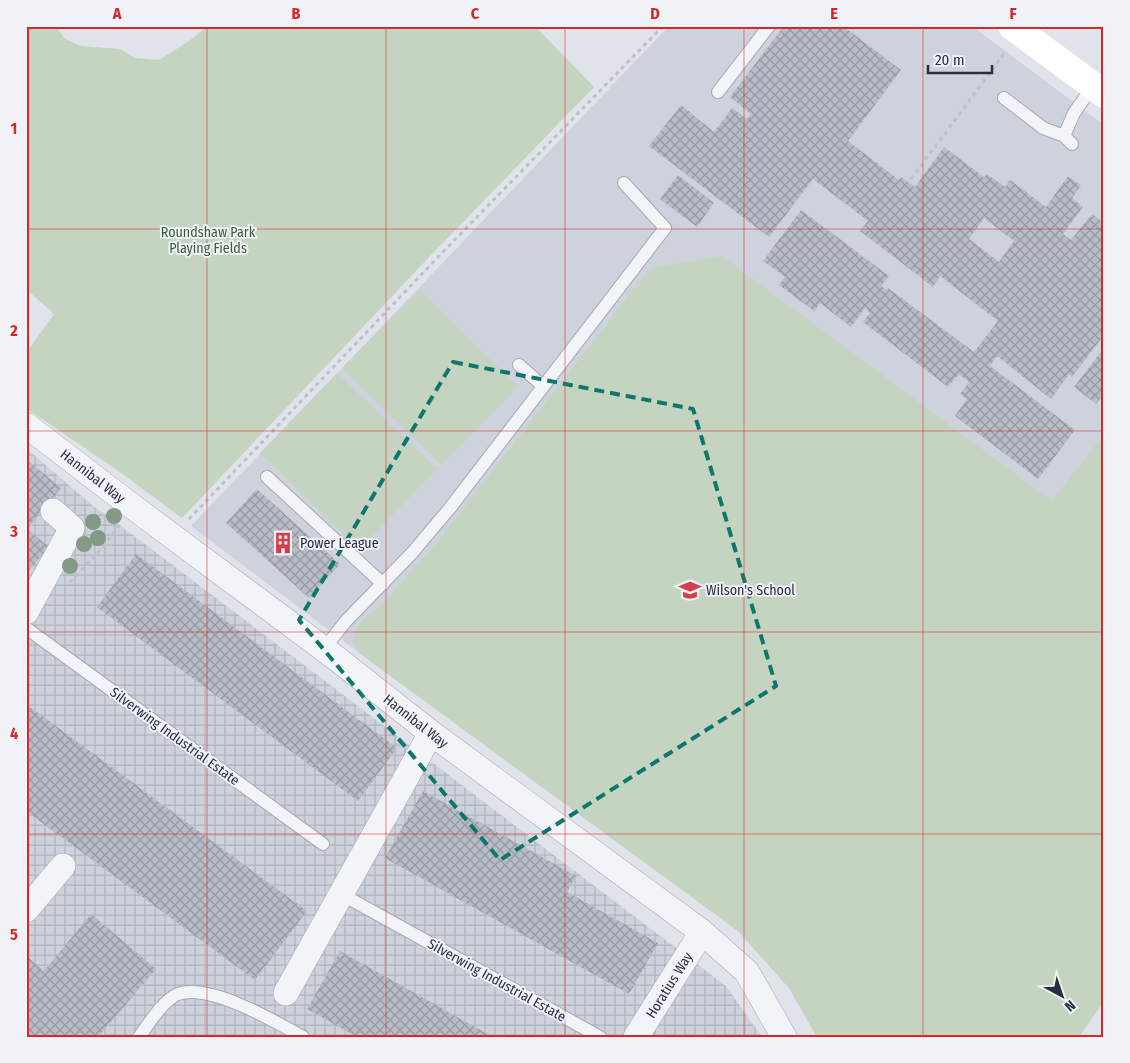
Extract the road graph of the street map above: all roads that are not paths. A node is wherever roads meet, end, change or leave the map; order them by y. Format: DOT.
graph roads {
  1 [pos="769,26"];
  2 [pos="1016,29"];
  3 [pos="1098,90"];
  4 [pos="718,92"];
  5 [pos="1004,98"];
  6 [pos="624,183"];
  7 [pos="519,365"];
  8 [pos="542,386"];
  9 [pos="26,424"];
  10 [pos="267,477"];
  11 [pos="53,511"];
  12 [pos="383,584"];
  13 [pos="26,612"];
  14 [pos="26,628"];
  15 [pos="324,649"];
  16 [pos="432,733"];
  17 [pos="323,844"];
  18 [pos="62,866"];
  19 [pos="342,894"];
  20 [pos="26,910"];
  21 [pos="702,932"];
  22 [pos="286,992"];
  23 [pos="139,1037"];
  24 [pos="303,1037"];
  25 [pos="600,1037"];
  26 [pos="636,1037"];
  27 [pos="784,1037"];
  1 -- 4 [label="lane"];
  2 -- 3 [label="main road"];
  3 -- 5 [label="lane"];
  6 -- 8 [label="lane"];
  7 -- 8 [label="lane"];
  8 -- 12 [label="lane"];
  9 -- 15 [label="street, Hannibal Way"];
  10 -- 12 [label="lane"];
  11 -- 13 [label="street"];
  12 -- 15 [label="lane"];
  14 -- 17 [label="lane, Silverwing Industrial Estate"];
  15 -- 16 [label="street, Hannibal Way"];
  16 -- 19 [label="street"];
  16 -- 21 [label="street, Hannibal Way"];
  18 -- 20 [label="street"];
  19 -- 22 [label="street"];
  19 -- 25 [label="lane, Silverwing Industrial Estate"];
  21 -- 26 [label="street, Horatius Way"];
  21 -- 27 [label="street, Hannibal Way"];
  23 -- 24 [label="lane"];
}
